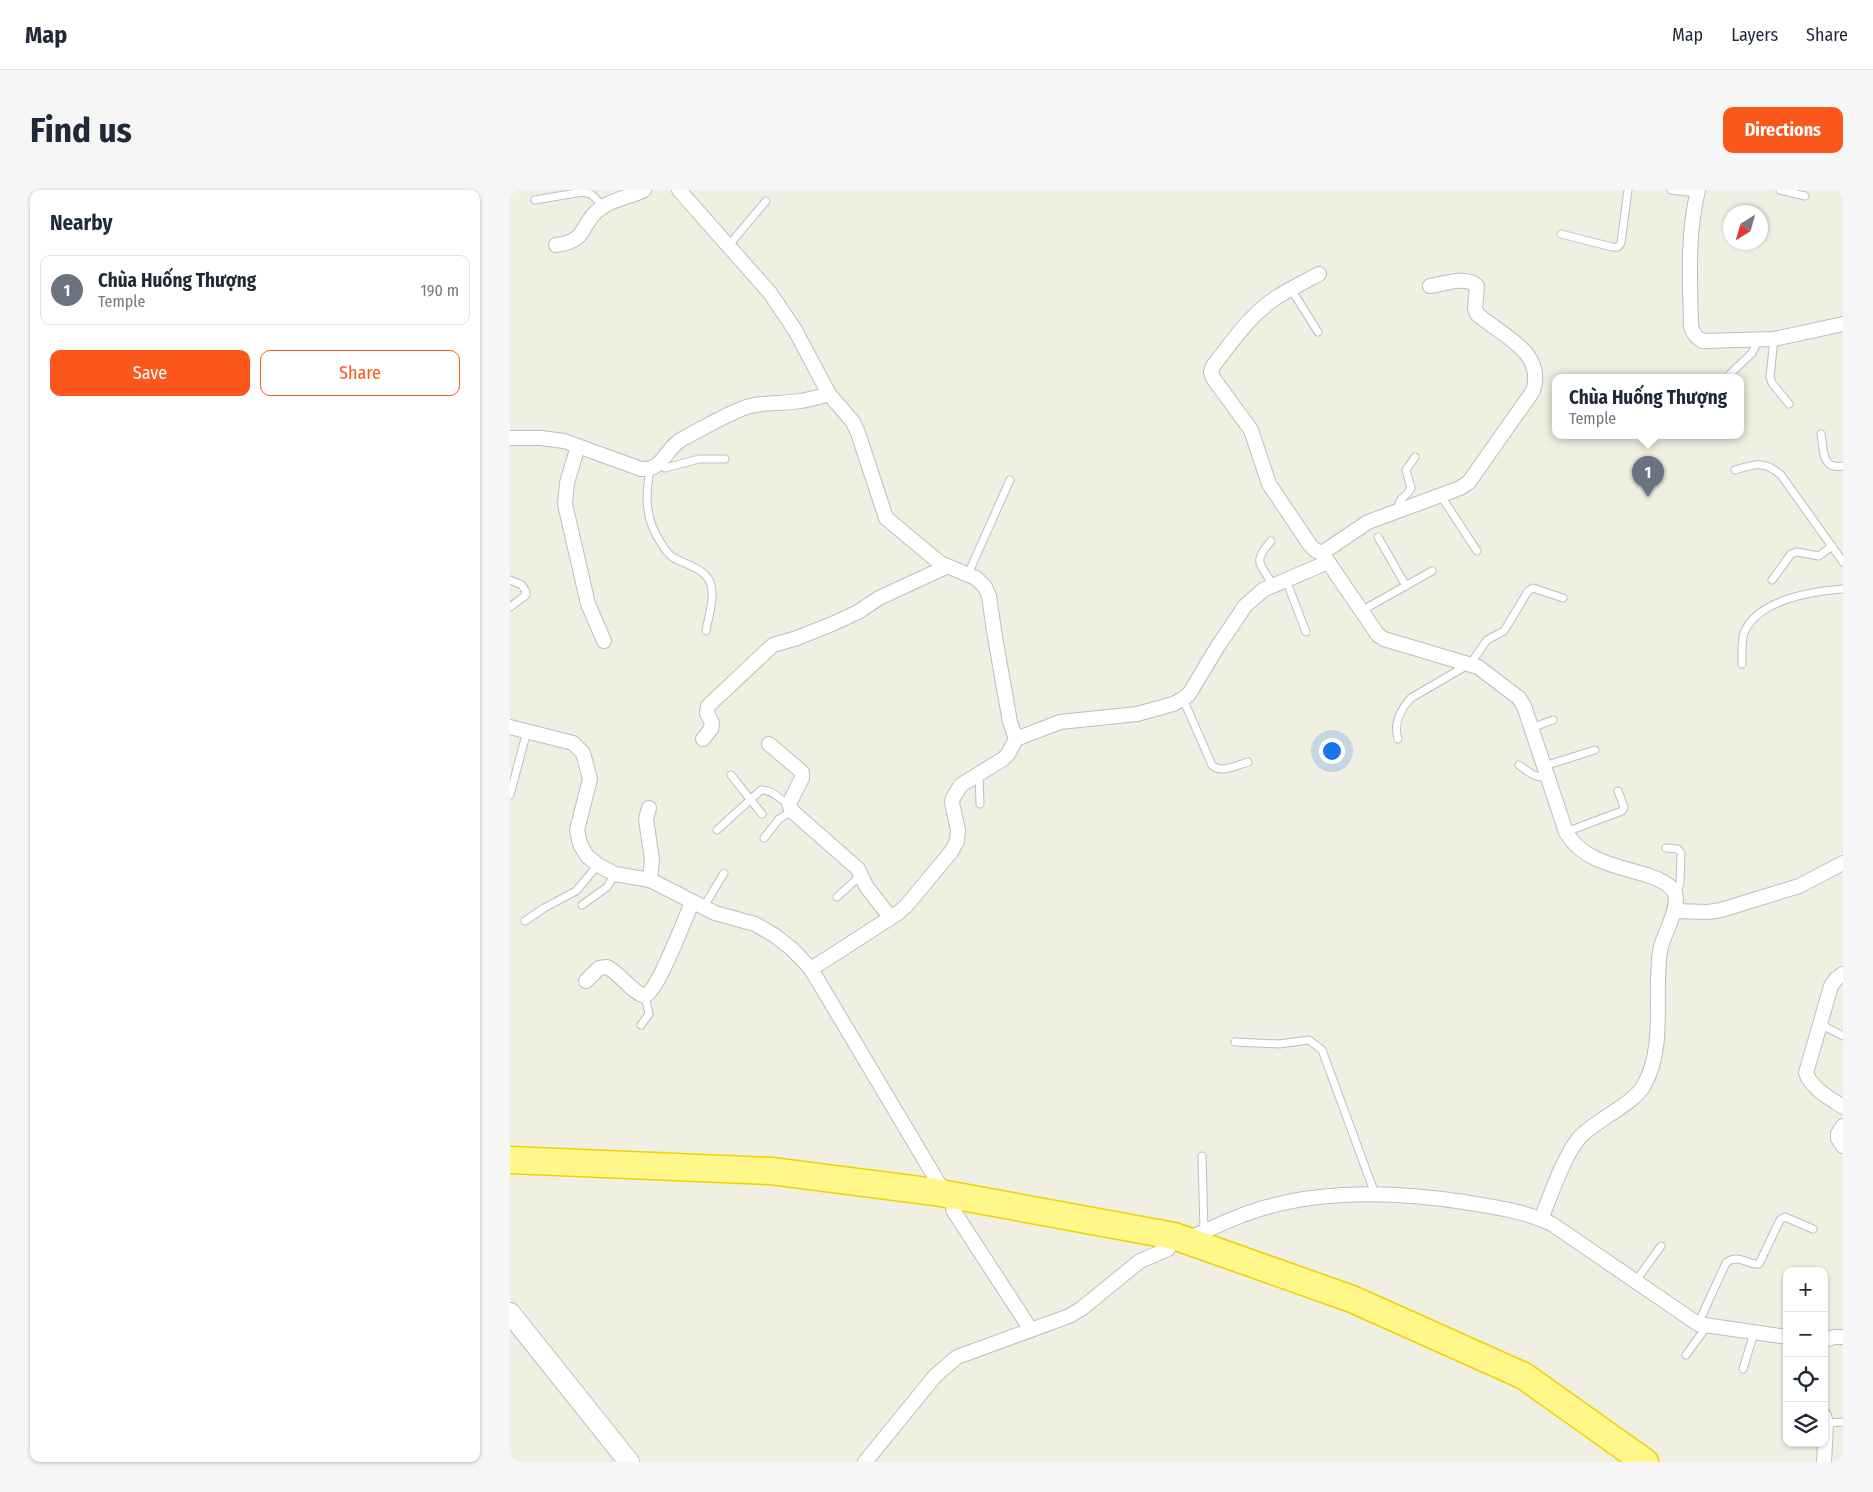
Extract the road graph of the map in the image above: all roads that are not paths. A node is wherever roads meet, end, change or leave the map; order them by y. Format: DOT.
graph roads {
  1 [pos="644,190"];
  2 [pos="679,190"];
  3 [pos="1628,190"];
  4 [pos="1671,190"];
  5 [pos="1780,190"];
  6 [pos="1698,191"];
  7 [pos="1805,196"];
  8 [pos="535,200"];
  9 [pos="766,200"];
  10 [pos="603,206"];
  11 [pos="1561,234"];
  12 [pos="556,245"];
  13 [pos="728,245"];
  14 [pos="1319,274"];
  15 [pos="1430,286"];
  16 [pos="1291,290"];
  17 [pos="1843,324"];
  18 [pos="1318,332"];
  19 [pos="1759,339"];
  20 [pos="1774,339"];
  21 [pos="1730,374"];
  22 [pos="829,394"];
  23 [pos="1789,404"];
  24 [pos="1821,434"];
  25 [pos="510,438"];
  26 [pos="578,446"];
  27 [pos="1415,457"];
  28 [pos="724,459"];
  29 [pos="1843,466"];
  30 [pos="655,467"];
  31 [pos="1734,470"];
  32 [pos="1010,480"];
  33 [pos="1441,496"];
  34 [pos="1401,511"];
  35 [pos="1378,537"];
  36 [pos="1271,541"];
  37 [pos="1832,546"];
  38 [pos="1477,551"];
  39 [pos="1325,558"];
  40 [pos="1843,562"];
  41 [pos="946,567"];
  42 [pos="1432,571"];
  43 [pos="968,574"];
  44 [pos="510,580"];
  45 [pos="1772,580"];
  46 [pos="1280,582"];
  47 [pos="1406,586"];
  48 [pos="1843,589"];
  49 [pos="1563,598"];
  50 [pos="510,607"];
  51 [pos="1360,611"];
  52 [pos="706,631"];
  53 [pos="1306,632"];
  54 [pos="604,641"];
  55 [pos="1471,663"];
  56 [pos="1742,664"];
  57 [pos="1182,699"];
  58 [pos="1554,720"];
  59 [pos="510,727"];
  60 [pos="1532,728"];
  61 [pos="527,731"];
  62 [pos="703,739"];
  63 [pos="1016,739"];
  64 [pos="1398,739"];
  65 [pos="769,744"];
  66 [pos="1595,750"];
  67 [pos="1248,762"];
  68 [pos="1519,765"];
  69 [pos="1546,771"];
  70 [pos="979,774"];
  71 [pos="731,775"];
  72 [pos="1618,791"];
  73 [pos="510,795"];
  74 [pos="750,800"];
  75 [pos="980,804"];
  76 [pos="790,807"];
  77 [pos="648,808"];
  78 [pos="762,814"];
  79 [pos="717,830"];
  80 [pos="1566,832"];
  81 [pos="764,838"];
  82 [pos="1666,848"];
  83 [pos="1843,863"];
  84 [pos="598,865"];
  85 [pos="724,873"];
  86 [pos="615,874"];
  87 [pos="862,875"];
  88 [pos="650,880"];
  89 [pos="1676,896"];
  90 [pos="838,897"];
  91 [pos="582,905"];
  92 [pos="698,905"];
  93 [pos="1674,911"];
  94 [pos="890,917"];
  95 [pos="525,921"];
  96 [pos="811,970"];
  97 [pos="1843,974"];
  98 [pos="586,981"];
  99 [pos="645,996"];
  100 [pos="1820,1024"];
  101 [pos="641,1025"];
  102 [pos="1843,1036"];
  103 [pos="1235,1042"];
  104 [pos="1843,1107"];
  105 [pos="1843,1126"];
  106 [pos="1843,1146"];
  107 [pos="1202,1156"];
  108 [pos="510,1160"];
  109 [pos="572,1168"];
  110 [pos="510,1170"];
  111 [pos="1375,1195"];
  112 [pos="949,1202"];
  113 [pos="1541,1219"];
  114 [pos="1813,1229"];
  115 [pos="1186,1240"];
  116 [pos="1661,1246"];
  117 [pos="1635,1282"];
  118 [pos="1323,1295"];
  119 [pos="510,1313"];
  120 [pos="1703,1325"];
  121 [pos="1031,1330"];
  122 [pos="1754,1333"];
  123 [pos="1783,1337"];
  124 [pos="1843,1337"];
  125 [pos="1828,1339"];
  126 [pos="1686,1355"];
  127 [pos="1744,1369"];
  128 [pos="1828,1420"];
  129 [pos="1843,1422"];
  130 [pos="1824,1447"];
  131 [pos="629,1462"];
  132 [pos="865,1462"];
  133 [pos="1620,1462"];
  134 [pos="1646,1462"];
  135 [pos="1824,1462"];
  1 -- 10 [label="street"];
  2 -- 13 [label="street"];
  3 -- 11 [label="lane"];
  4 -- 6 [label="lane"];
  5 -- 7 [label="lane"];
  6 -- 19 [label="street"];
  8 -- 10 [label="lane"];
  9 -- 13 [label="lane"];
  10 -- 12 [label="street"];
  13 -- 22 [label="street"];
  14 -- 16 [label="street"];
  15 -- 33 [label="street"];
  16 -- 18 [label="lane"];
  16 -- 39 [label="street"];
  17 -- 20 [label="street"];
  19 -- 20 [label="street"];
  19 -- 21 [label="lane"];
  20 -- 23 [label="lane"];
  22 -- 30 [label="street"];
  22 -- 41 [label="street"];
  24 -- 29 [label="lane"];
  25 -- 26 [label="street"];
  26 -- 30 [label="street"];
  26 -- 54 [label="street"];
  27 -- 34 [label="lane"];
  28 -- 30 [label="lane"];
  30 -- 52 [label="lane"];
  31 -- 37 [label="lane"];
  32 -- 43 [label="lane"];
  33 -- 34 [label="street"];
  33 -- 38 [label="lane"];
  34 -- 39 [label="street"];
  35 -- 47 [label="lane"];
  36 -- 46 [label="lane"];
  37 -- 40 [label="lane"];
  37 -- 45 [label="lane"];
  39 -- 46 [label="street"];
  39 -- 51 [label="street"];
  41 -- 43 [label="street"];
  41 -- 62 [label="street"];
  42 -- 47 [label="lane"];
  43 -- 63 [label="street"];
  44 -- 50 [label="lane"];
  46 -- 53 [label="lane"];
  46 -- 57 [label="street"];
  47 -- 51 [label="lane"];
  48 -- 56 [label="lane"];
  49 -- 55 [label="lane"];
  51 -- 55 [label="street"];
  55 -- 60 [label="street"];
  55 -- 64 [label="lane"];
  57 -- 63 [label="street"];
  57 -- 67 [label="lane"];
  58 -- 60 [label="lane"];
  59 -- 61 [label="street"];
  60 -- 69 [label="street"];
  61 -- 73 [label="lane"];
  61 -- 84 [label="street"];
  63 -- 70 [label="street"];
  65 -- 76 [label="street"];
  66 -- 69 [label="lane"];
  68 -- 69 [label="lane"];
  69 -- 80 [label="street"];
  70 -- 75 [label="lane"];
  70 -- 94 [label="street"];
  71 -- 74 [label="lane"];
  72 -- 80 [label="lane"];
  74 -- 76 [label="lane"];
  74 -- 78 [label="lane"];
  74 -- 79 [label="lane"];
  76 -- 81 [label="lane"];
  76 -- 87 [label="street"];
  77 -- 88 [label="street"];
  80 -- 89 [label="street"];
  82 -- 89 [label="lane"];
  83 -- 93 [label="street"];
  84 -- 86 [label="street"];
  84 -- 95 [label="lane"];
  85 -- 92 [label="lane"];
  86 -- 88 [label="street"];
  86 -- 91 [label="lane"];
  87 -- 90 [label="lane"];
  87 -- 94 [label="street"];
  88 -- 92 [label="street"];
  89 -- 93 [label="street"];
  92 -- 96 [label="street"];
  92 -- 99 [label="street"];
  93 -- 113 [label="street"];
  94 -- 96 [label="street"];
  96 -- 112 [label="street"];
  97 -- 100 [label="street"];
  98 -- 99 [label="street"];
  99 -- 101 [label="lane"];
  100 -- 102 [label="lane"];
  100 -- 104 [label="street"];
  103 -- 111 [label="lane"];
  105 -- 106 [label="street"];
  107 -- 115 [label="lane"];
  108 -- 109 [label="highway"];
  109 -- 110 [label="highway"];
  109 -- 112 [label="highway"];
  111 -- 113 [label="street"];
  111 -- 115 [label="street"];
  112 -- 115 [label="highway"];
  112 -- 121 [label="street"];
  113 -- 117 [label="street"];
  114 -- 120 [label="lane"];
  115 -- 118 [label="highway"];
  115 -- 121 [label="street"];
  116 -- 117 [label="lane"];
  117 -- 120 [label="street"];
  118 -- 133 [label="highway"];
  118 -- 134 [label="highway"];
  119 -- 131 [label="street"];
  120 -- 122 [label="street"];
  120 -- 126 [label="lane"];
  121 -- 132 [label="street"];
  122 -- 123 [label="street"];
  122 -- 127 [label="lane"];
  124 -- 125 [label="street"];
  128 -- 129 [label="lane"];
  130 -- 135 [label="street"];
}
